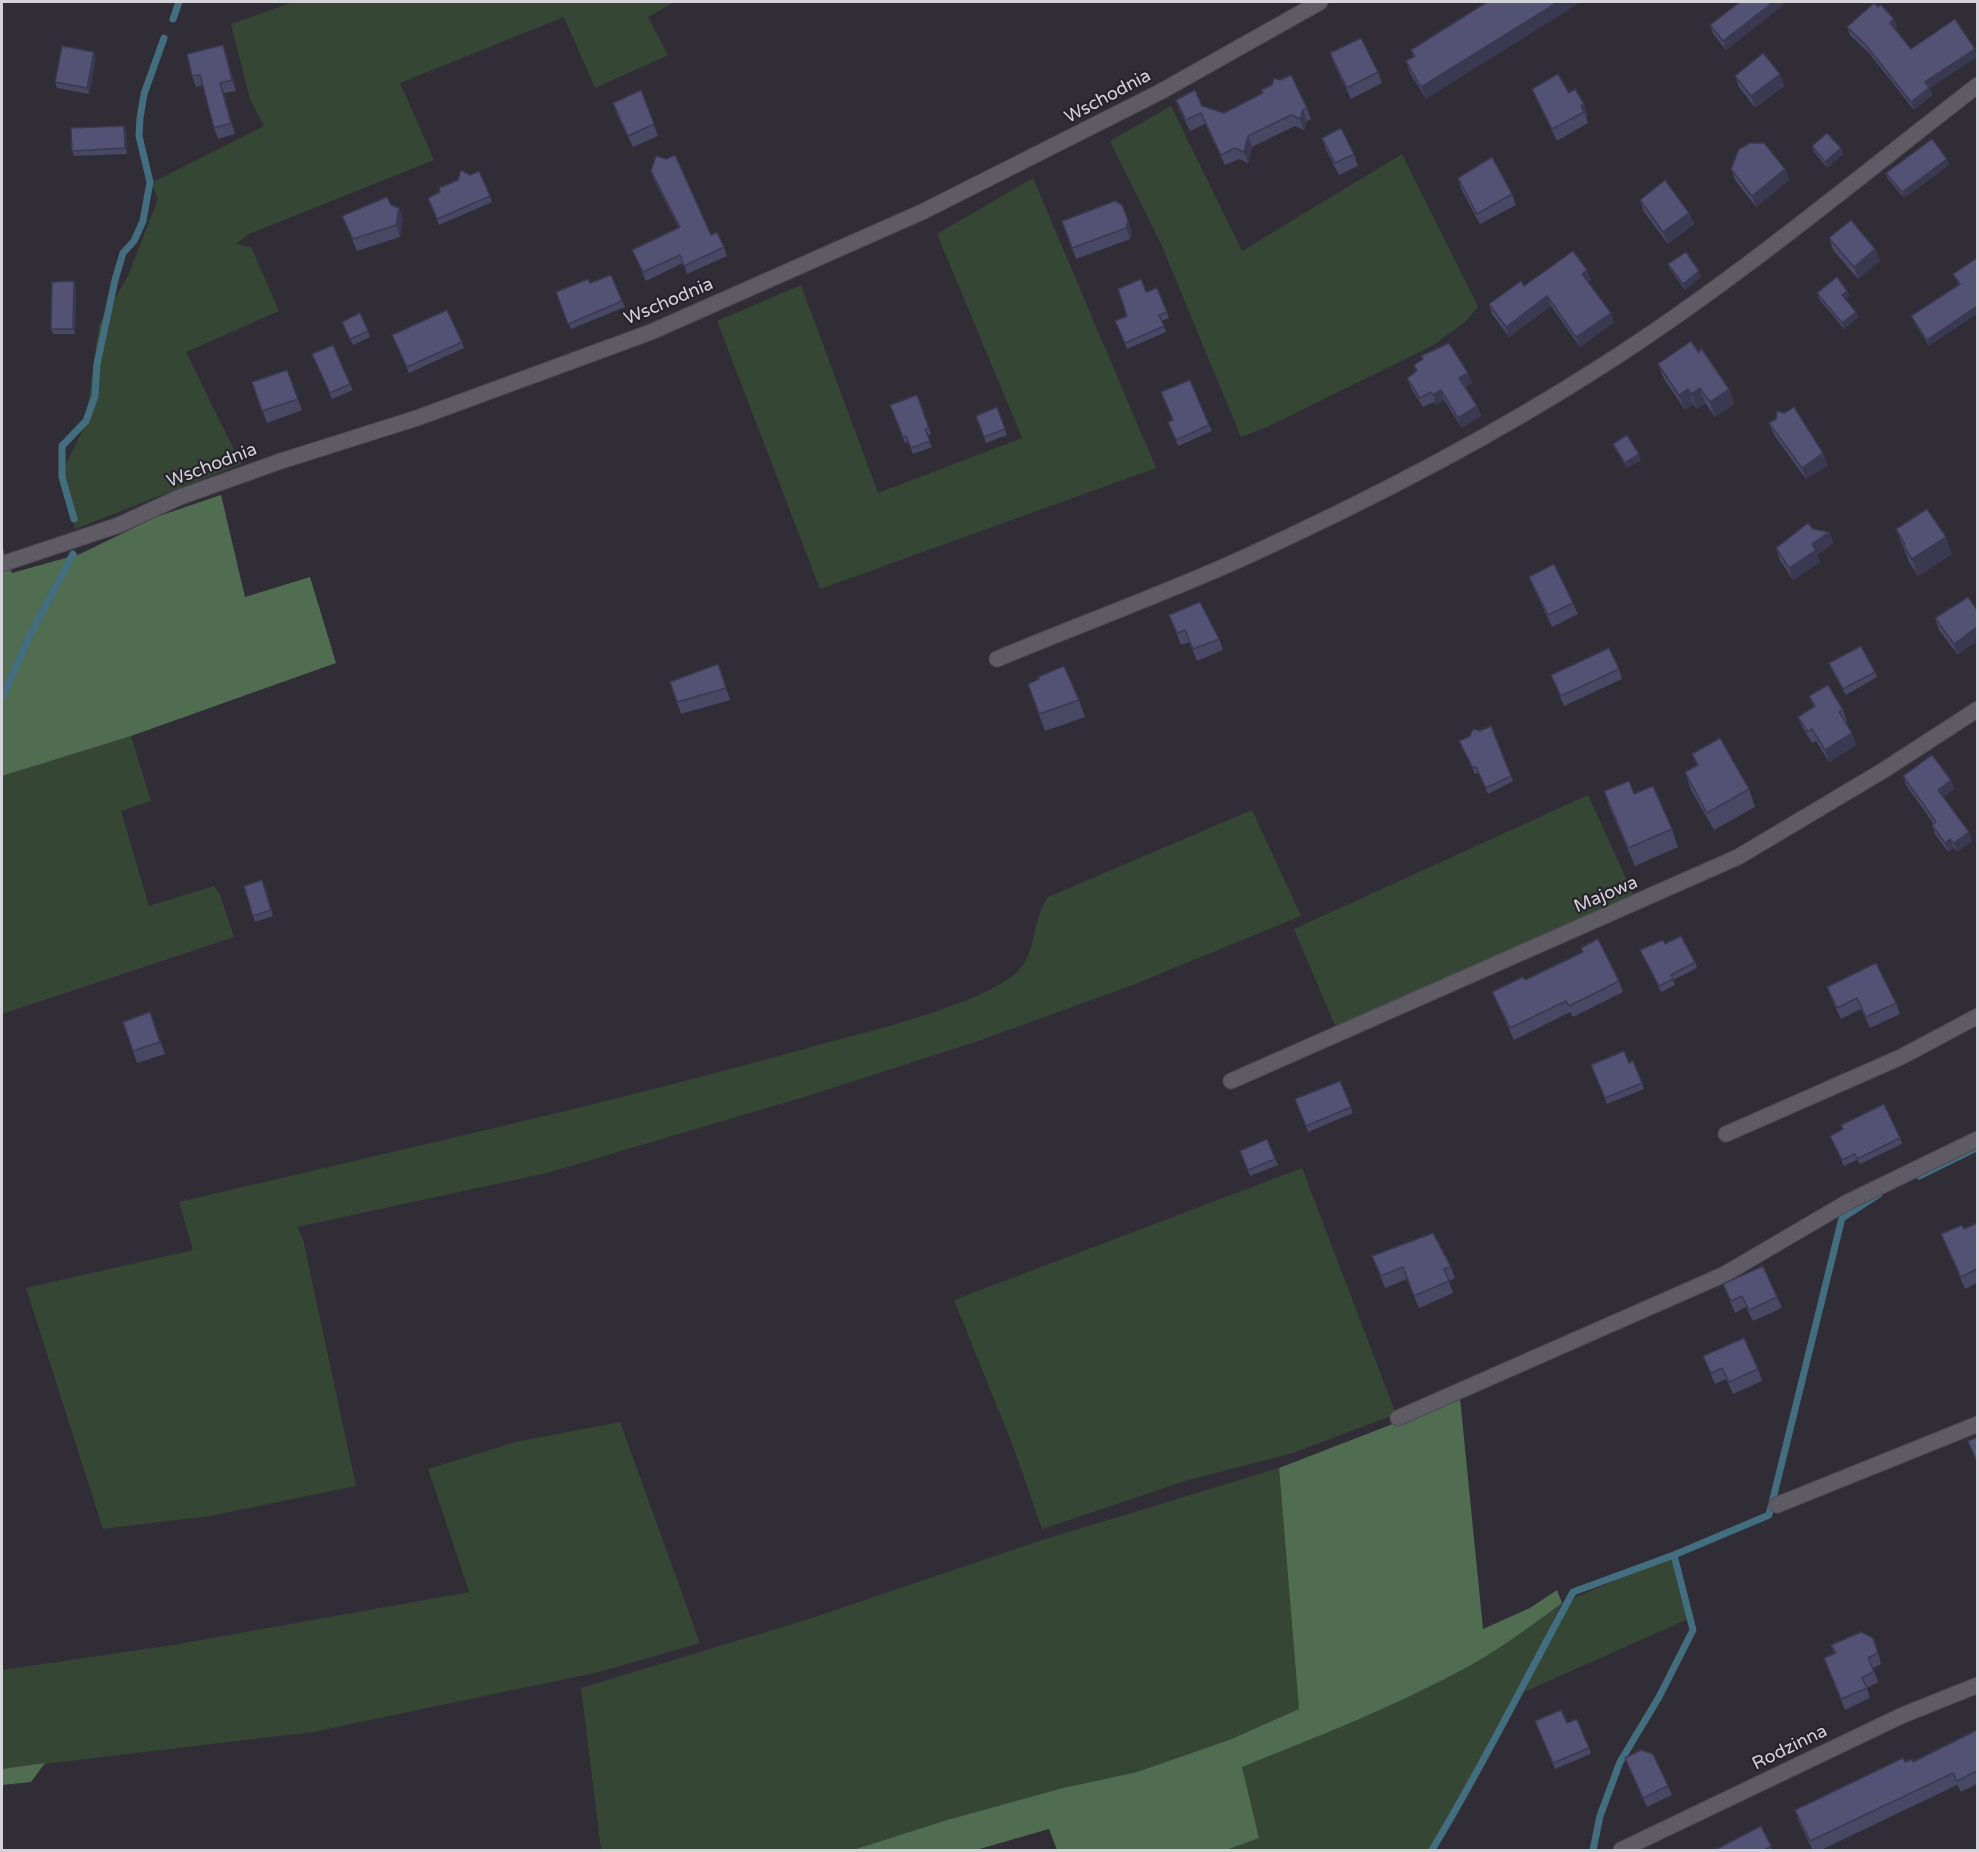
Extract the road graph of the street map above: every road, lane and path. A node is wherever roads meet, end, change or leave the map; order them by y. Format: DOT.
graph roads {
  1 [pos="1320,2"];
  2 [pos="1977,85"];
  3 [pos="2,564"];
  4 [pos="997,658"];
  5 [pos="1977,709"];
  6 [pos="1977,1016"];
  7 [pos="1231,1081"];
  8 [pos="1726,1134"];
  9 [pos="1977,1139"];
  10 [pos="1398,1418"];
  11 [pos="1977,1424"];
  12 [pos="1777,1505"];
  13 [pos="1977,1685"];
  14 [pos="1621,1851"];
  1 -- 3 [label="street, Wschodnia"];
  2 -- 4 [label="street"];
  5 -- 7 [label="street, Majowa"];
  6 -- 8 [label="street"];
  9 -- 10 [label="street"];
  11 -- 12 [label="street"];
  13 -- 14 [label="street, Rodzinna"];
}
